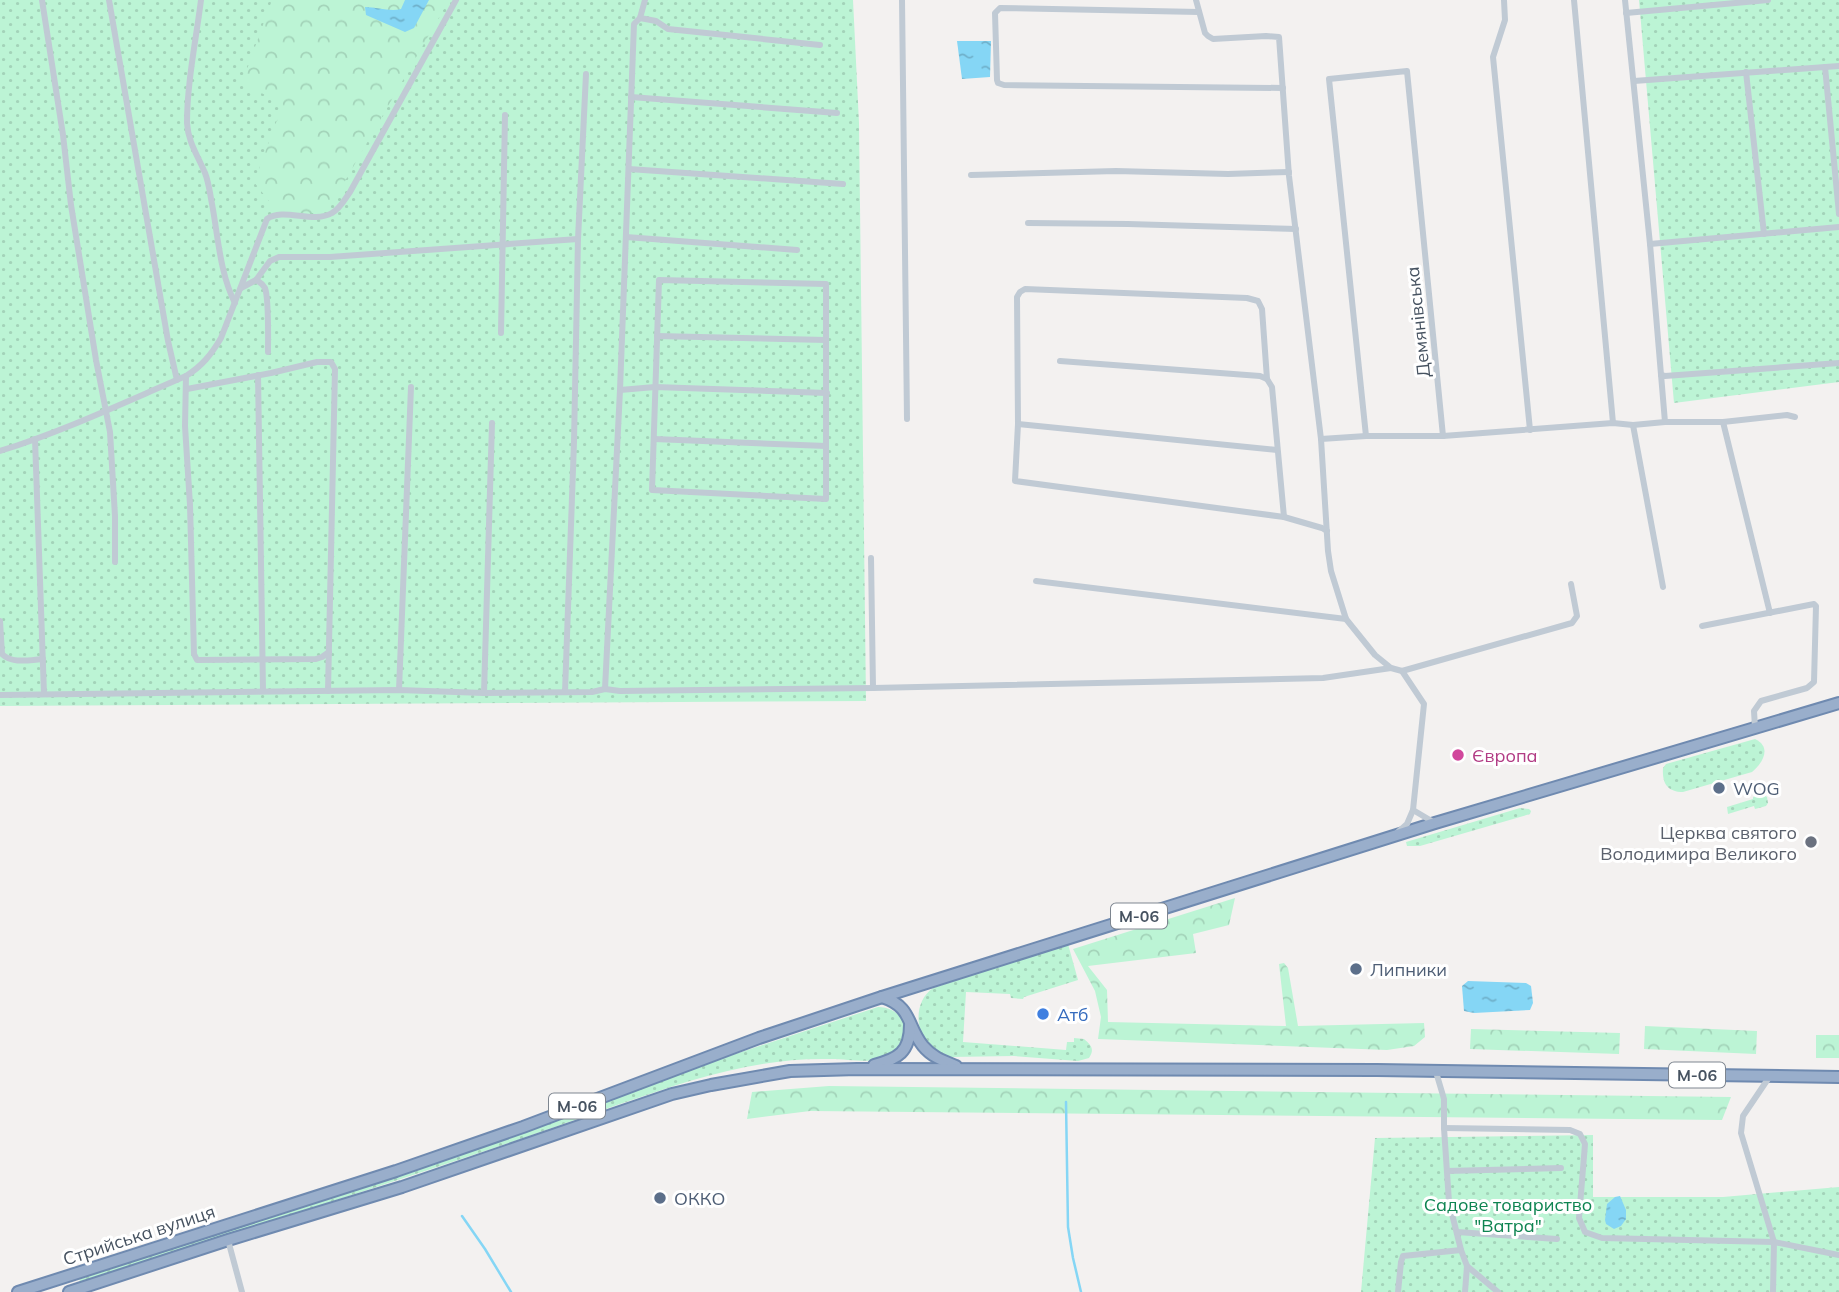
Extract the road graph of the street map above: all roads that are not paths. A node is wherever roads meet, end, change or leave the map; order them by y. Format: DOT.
graph roads {
  1 [pos="42,0"];
  2 [pos="109,0"];
  3 [pos="201,0"];
  4 [pos="456,0"];
  5 [pos="645,0"];
  6 [pos="902,0"];
  7 [pos="1196,0"];
  8 [pos="1504,0"];
  9 [pos="1573,0"];
  10 [pos="1625,0"];
  11 [pos="1768,0"];
  12 [pos="1199,12"];
  13 [pos="1626,13"];
  14 [pos="640,18"];
  15 [pos="820,45"];
  16 [pos="1839,66"];
  17 [pos="1825,67"];
  18 [pos="1746,72"];
  19 [pos="586,74"];
  20 [pos="1634,81"];
  21 [pos="1283,88"];
  22 [pos="631,97"];
  23 [pos="837,113"];
  24 [pos="505,115"];
  25 [pos="629,169"];
  26 [pos="1289,172"];
  27 [pos="971,175"];
  28 [pos="843,184"];
  29 [pos="1839,214"];
  30 [pos="1028,223"];
  31 [pos="1839,227"];
  32 [pos="1296,229"];
  33 [pos="1764,234"];
  34 [pos="626,237"];
  35 [pos="578,239"];
  36 [pos="504,244"];
  37 [pos="1650,244"];
  38 [pos="797,250"];
  39 [pos="256,281"];
  40 [pos="241,288"];
  41 [pos="235,303"];
  42 [pos="501,333"];
  43 [pos="657,336"];
  44 [pos="825,340"];
  45 [pos="268,352"];
  46 [pos="1060,361"];
  47 [pos="1839,363"];
  48 [pos="258,375"];
  49 [pos="1661,375"];
  50 [pos="186,376"];
  51 [pos="1267,379"];
  52 [pos="177,380"];
  53 [pos="411,387"];
  54 [pos="656,387"];
  55 [pos="187,389"];
  56 [pos="620,390"];
  57 [pos="827,393"];
  58 [pos="106,410"];
  59 [pos="1795,417"];
  60 [pos="907,419"];
  61 [pos="1665,422"];
  62 [pos="1723,422"];
  63 [pos="492,423"];
  64 [pos="1018,424"];
  65 [pos="1613,424"];
  66 [pos="1633,425"];
  67 [pos="1530,430"];
  68 [pos="1366,436"];
  69 [pos="1443,436"];
  70 [pos="35,439"];
  71 [pos="654,439"];
  72 [pos="1321,439"];
  73 [pos="826,446"];
  74 [pos="1277,450"];
  75 [pos="0,451"];
  76 [pos="1284,517"];
  77 [pos="1327,531"];
  78 [pos="871,558"];
  79 [pos="115,562"];
  80 [pos="1036,581"];
  81 [pos="1571,584"];
  82 [pos="1663,587"];
  83 [pos="1770,613"];
  84 [pos="1346,619"];
  85 [pos="0,621"];
  86 [pos="1702,626"];
  87 [pos="329,652"];
  88 [pos="263,659"];
  89 [pos="43,660"];
  90 [pos="1391,668"];
  91 [pos="1402,671"];
  92 [pos="873,688"];
  93 [pos="605,689"];
  94 [pos="263,690"];
  95 [pos="399,690"];
  96 [pos="328,691"];
  97 [pos="565,692"];
  98 [pos="484,693"];
  99 [pos="44,694"];
  100 [pos="0,695"];
  101 [pos="1839,704"];
  102 [pos="1755,727"];
  103 [pos="1413,810"];
  104 [pos="1435,823"];
  105 [pos="1395,835"];
  106 [pos="882,998"];
  107 [pos="911,1022"];
  108 [pos="857,1069"];
  109 [pos="963,1069"];
  110 [pos="1436,1072"];
  111 [pos="1770,1076"];
  112 [pos="1839,1077"];
  113 [pos="1444,1128"];
  114 [pos="1561,1168"];
  115 [pos="1447,1171"];
  116 [pos="1457,1232"];
  117 [pos="1557,1239"];
  118 [pos="228,1240"];
  119 [pos="1774,1242"];
  120 [pos="1461,1250"];
  121 [pos="1839,1255"];
  122 [pos="1467,1266"];
  123 [pos="18,1292"];
  124 [pos="69,1292"];
  125 [pos="242,1292"];
  126 [pos="1398,1292"];
  127 [pos="1465,1292"];
  128 [pos="1498,1292"];
  129 [pos="1773,1292"];
  1 -- 58 [label="street"];
  2 -- 52 [label="street"];
  3 -- 41 [label="street"];
  4 -- 40 [label="street"];
  5 -- 14 [label="street"];
  6 -- 60 [label="street"];
  7 -- 12 [label="street"];
  8 -- 67 [label="street"];
  9 -- 65 [label="street"];
  10 -- 13 [label="street"];
  11 -- 13 [label="street"];
  12 -- 21 [label="street"];
  12 -- 21 [label="street"];
  13 -- 20 [label="street"];
  14 -- 15 [label="street"];
  14 -- 22 [label="street"];
  16 -- 17 [label="street"];
  17 -- 18 [label="street"];
  17 -- 29 [label="street"];
  18 -- 20 [label="street"];
  18 -- 33 [label="street"];
  19 -- 35 [label="street"];
  20 -- 37 [label="street"];
  21 -- 26 [label="street"];
  22 -- 23 [label="street"];
  22 -- 25 [label="street"];
  24 -- 36 [label="street"];
  25 -- 28 [label="street"];
  25 -- 34 [label="street"];
  26 -- 27 [label="street"];
  26 -- 32 [label="street"];
  30 -- 32 [label="street"];
  31 -- 33 [label="street"];
  32 -- 72 [label="street"];
  33 -- 37 [label="street"];
  34 -- 38 [label="street"];
  34 -- 56 [label="street"];
  35 -- 36 [label="street"];
  35 -- 97 [label="street"];
  36 -- 39 [label="street"];
  36 -- 42 [label="street"];
  37 -- 49 [label="street"];
  39 -- 40 [label="street"];
  39 -- 45 [label="street"];
  40 -- 41 [label="street"];
  41 -- 50 [label="street"];
  43 -- 44 [label="street"];
  43 -- 44 [label="street"];
  43 -- 54 [label="street"];
  44 -- 57 [label="street"];
  46 -- 51 [label="street"];
  47 -- 49 [label="street"];
  48 -- 55 [label="street"];
  48 -- 87 [label="street"];
  48 -- 88 [label="street"];
  49 -- 61 [label="street"];
  50 -- 52 [label="street"];
  50 -- 55 [label="street"];
  51 -- 64 [label="street"];
  51 -- 74 [label="street"];
  52 -- 58 [label="street"];
  53 -- 95 [label="street"];
  54 -- 56 [label="street"];
  54 -- 57 [label="street"];
  54 -- 71 [label="street"];
  55 -- 88 [label="street"];
  56 -- 93 [label="street"];
  57 -- 73 [label="street"];
  58 -- 70 [label="street"];
  58 -- 79 [label="street"];
  59 -- 62 [label="street"];
  61 -- 62 [label="street"];
  61 -- 66 [label="street"];
  62 -- 83 [label="street"];
  63 -- 98 [label="street"];
  64 -- 74 [label="street"];
  64 -- 76 [label="street"];
  65 -- 66 [label="street"];
  65 -- 67 [label="street"];
  66 -- 82 [label="street"];
  67 -- 69 [label="street"];
  68 -- 69 [label="street"];
  68 -- 69 [label="street, Демянівська"];
  68 -- 72 [label="street"];
  70 -- 75 [label="street"];
  70 -- 89 [label="street"];
  71 -- 73 [label="street"];
  71 -- 73 [label="street"];
  72 -- 77 [label="street"];
  74 -- 76 [label="street"];
  76 -- 77 [label="street"];
  77 -- 84 [label="street"];
  78 -- 92 [label="street"];
  80 -- 84 [label="street"];
  81 -- 91 [label="street"];
  83 -- 86 [label="street"];
  83 -- 102 [label="street"];
  84 -- 90 [label="street"];
  85 -- 89 [label="street"];
  87 -- 88 [label="street"];
  87 -- 96 [label="street"];
  88 -- 94 [label="street"];
  89 -- 99 [label="street"];
  90 -- 91 [label="street"];
  90 -- 92 [label="street"];
  91 -- 103 [label="street"];
  92 -- 93 [label="street"];
  93 -- 97 [label="street"];
  94 -- 96 [label="street"];
  94 -- 99 [label="street"];
  95 -- 96 [label="street"];
  95 -- 98 [label="street"];
  97 -- 98 [label="street"];
  99 -- 100 [label="street"];
  101 -- 102 [label="highway, М-06"];
  102 -- 104 [label="highway, М-06"];
  103 -- 104 [label="street"];
  103 -- 105 [label="street"];
  104 -- 105 [label="highway, М-06"];
  105 -- 106 [label="highway, М-06"];
  106 -- 107 [label="highway"];
  106 -- 123 [label="highway, Стрийська вулиця / М-06"];
  107 -- 108 [label="highway"];
  107 -- 109 [label="highway"];
  108 -- 109 [label="highway, М-06"];
  108 -- 118 [label="highway, Стрийська вулиця / М-06"];
  109 -- 110 [label="highway, М-06"];
  110 -- 111 [label="highway, М-06"];
  110 -- 113 [label="street"];
  111 -- 112 [label="highway, М-06"];
  111 -- 119 [label="street"];
  113 -- 115 [label="street"];
  113 -- 119 [label="street"];
  114 -- 115 [label="street"];
  115 -- 116 [label="street"];
  116 -- 117 [label="street"];
  116 -- 120 [label="street"];
  118 -- 124 [label="highway, Стрийська вулиця / М-06"];
  118 -- 125 [label="street"];
  119 -- 121 [label="street"];
  119 -- 129 [label="street"];
  120 -- 122 [label="street"];
  120 -- 126 [label="street"];
  122 -- 127 [label="street"];
  122 -- 128 [label="street"];
}
